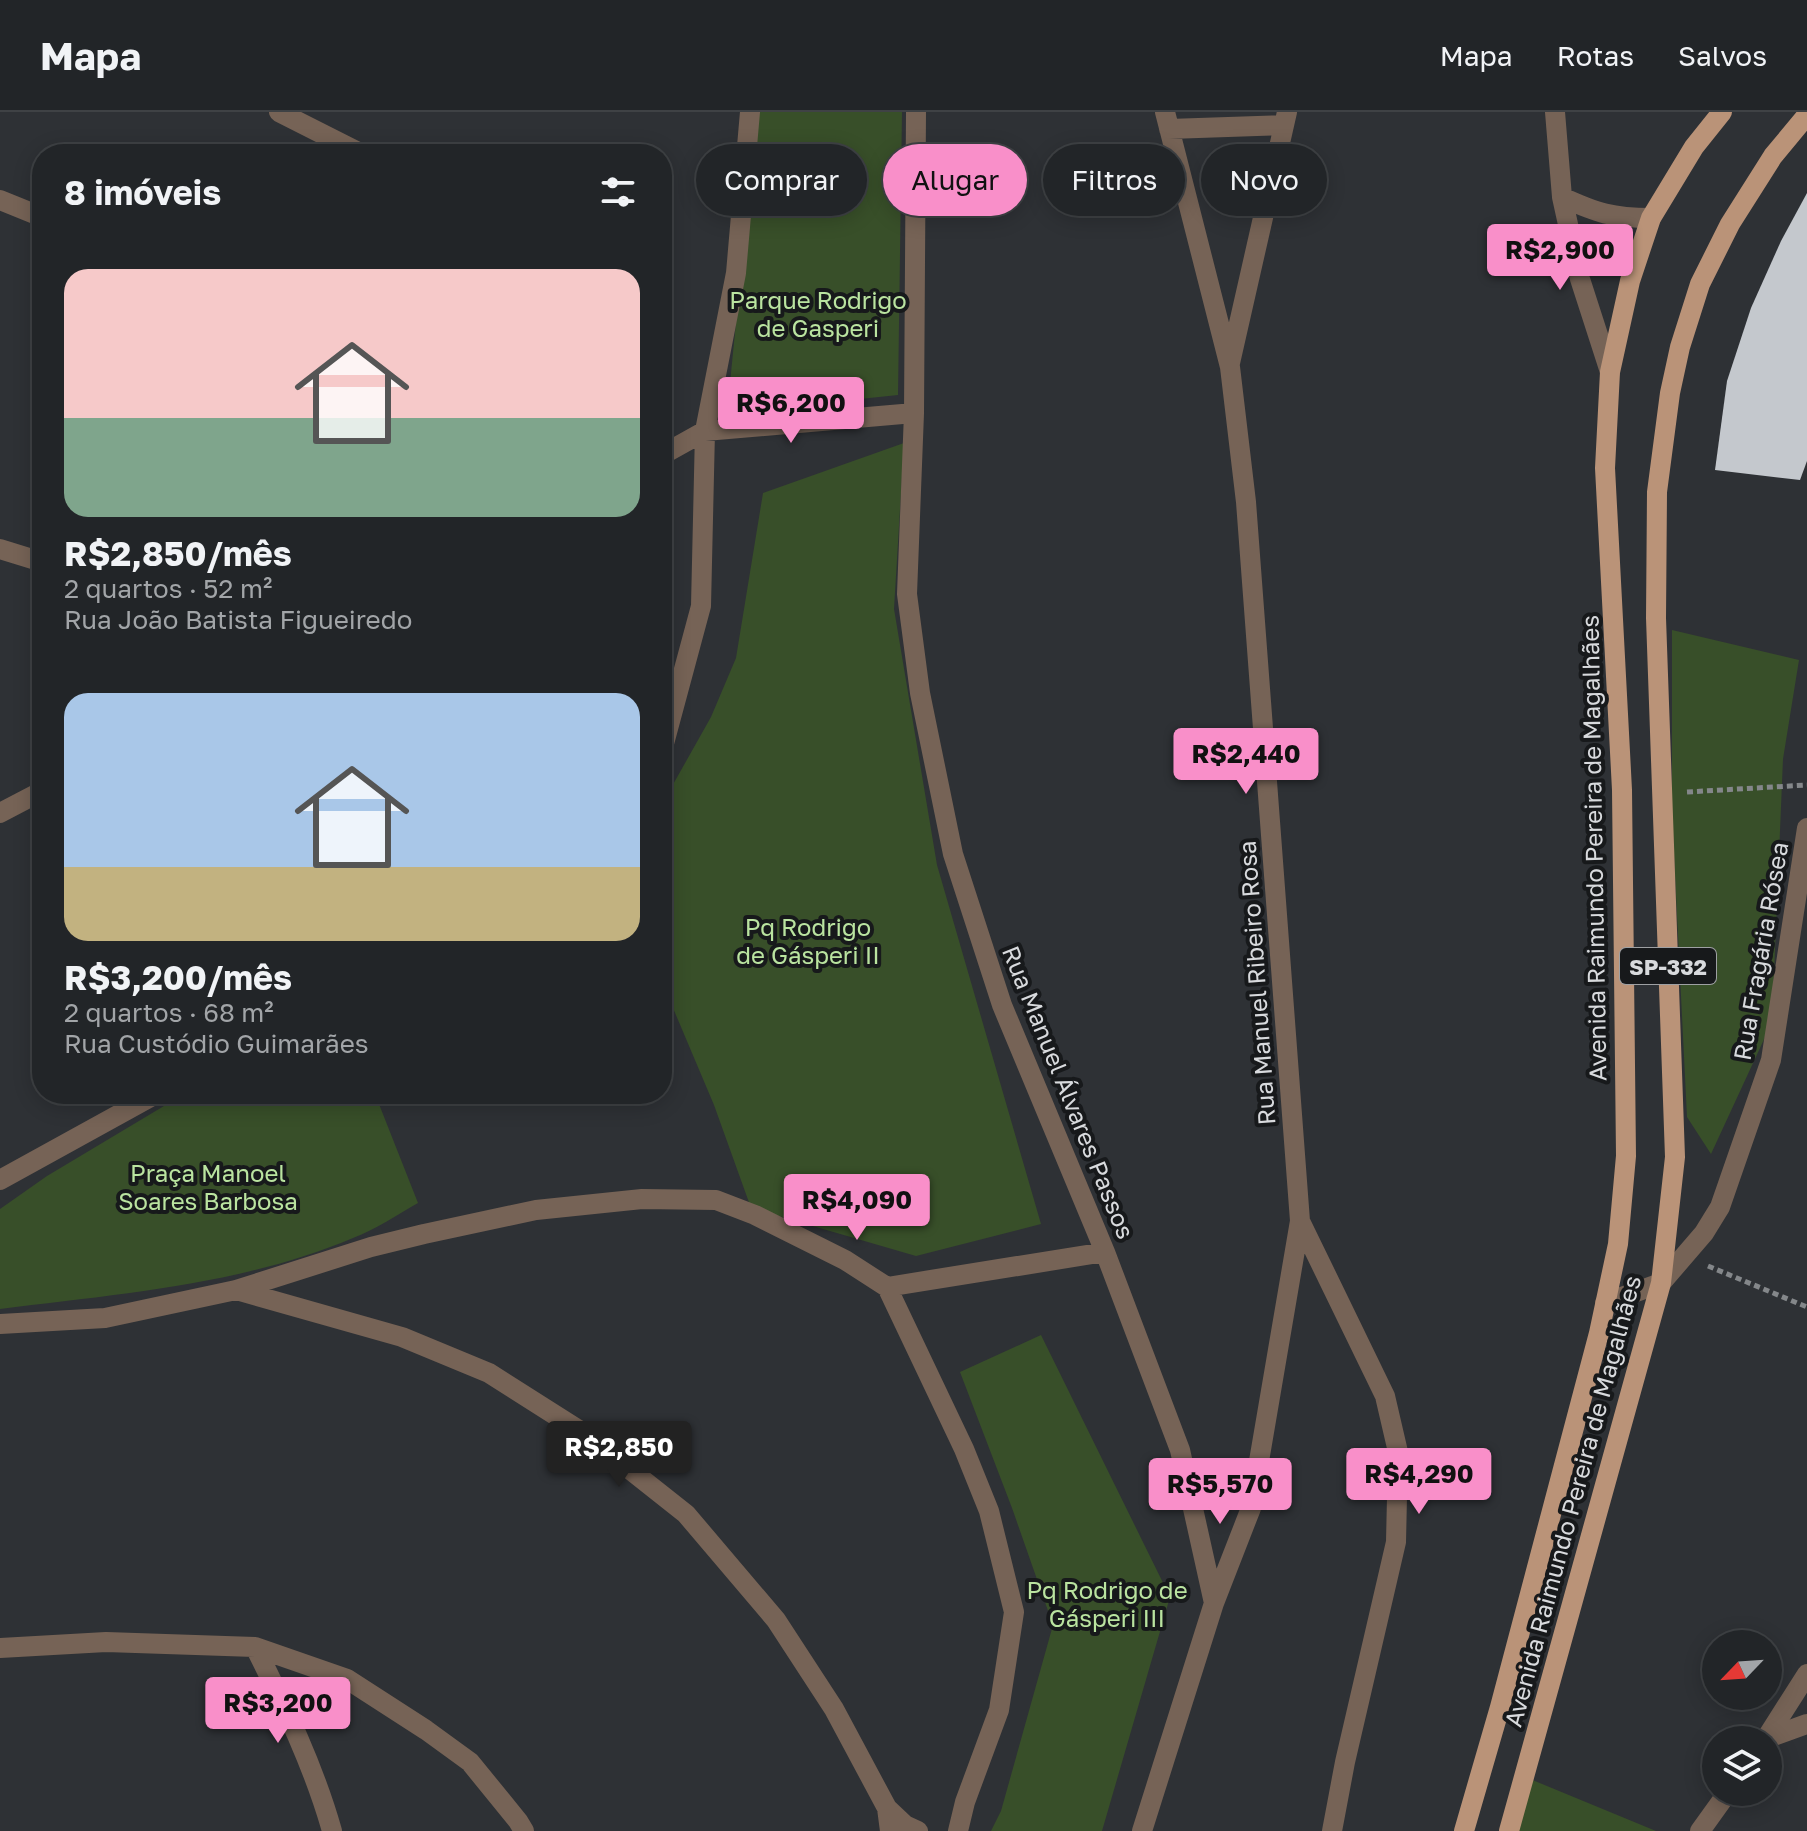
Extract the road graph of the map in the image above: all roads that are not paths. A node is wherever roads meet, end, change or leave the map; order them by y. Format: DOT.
graph roads {
  1 [pos="279,112"];
  2 [pos="750,112"];
  3 [pos="916,112"];
  4 [pos="1555,112"];
  5 [pos="1722,112"];
  6 [pos="1807,115"];
  7 [pos="1286,118"];
  8 [pos="1167,121"];
  9 [pos="342,144"];
  10 [pos="1562,197"];
  11 [pos="0,200"];
  12 [pos="32,213"];
  13 [pos="1651,218"];
  14 [pos="1230,367"];
  15 [pos="1610,372"];
  16 [pos="914,413"];
  17 [pos="705,431"];
  18 [pos="672,449"];
  19 [pos="0,549"];
  20 [pos="32,559"];
  21 [pos="672,714"];
  22 [pos="32,796"];
  23 [pos="0,813"];
  24 [pos="1807,828"];
  25 [pos="138,1104"];
  26 [pos="0,1180"];
  27 [pos="1300,1221"];
  28 [pos="1105,1252"];
  29 [pos="1661,1283"];
  30 [pos="887,1287"];
  31 [pos="236,1290"];
  32 [pos="1605,1303"];
  33 [pos="0,1324"];
  34 [pos="1214,1603"];
  35 [pos="255,1647"];
  36 [pos="0,1648"];
  37 [pos="1807,1674"];
  38 [pos="1807,1724"];
  39 [pos="1774,1726"];
  40 [pos="1782,1734"];
  41 [pos="1718,1806"];
  42 [pos="887,1808"];
  43 [pos="332,1831"];
  44 [pos="524,1831"];
  45 [pos="890,1831"];
  46 [pos="918,1831"];
  47 [pos="958,1831"];
  48 [pos="1142,1831"];
  49 [pos="1332,1831"];
  50 [pos="1464,1831"];
  51 [pos="1509,1831"];
  52 [pos="1700,1831"];
  1 -- 9 [label="street"];
  2 -- 17 [label="street"];
  3 -- 16 [label="street, Rua Manuel Álvares Passos"];
  4 -- 10 [label="street"];
  5 -- 13 [label="main road, Avenida Raimundo Pereira de Magalhães / SP-332"];
  6 -- 29 [label="main road, Avenida Raimundo Pereira de Magalhães / SP-332"];
  7 -- 8 [label="street"];
  7 -- 14 [label="street"];
  8 -- 14 [label="street, Rua Manuel Ribeiro Rosa"];
  10 -- 13 [label="street"];
  10 -- 15 [label="street"];
  11 -- 12 [label="street"];
  13 -- 15 [label="main road, Avenida Raimundo Pereira de Magalhães / SP-332"];
  14 -- 27 [label="street, Rua Manuel Ribeiro Rosa"];
  15 -- 32 [label="main road, Avenida Raimundo Pereira de Magalhães / SP-332"];
  16 -- 17 [label="street"];
  16 -- 28 [label="street, Rua Manuel Álvares Passos"];
  17 -- 18 [label="street"];
  17 -- 21 [label="street"];
  19 -- 20 [label="street"];
  22 -- 23 [label="street"];
  24 -- 29 [label="street, Rua Fragária Rósea"];
  25 -- 26 [label="street"];
  27 -- 34 [label="street"];
  27 -- 49 [label="street, Rua Manuel Ribeiro Rosa"];
  28 -- 30 [label="street"];
  28 -- 34 [label="street, Rua Manuel Álvares Passos"];
  29 -- 32 [label="street, Rua Fragária Rósea"];
  29 -- 51 [label="main road, Avenida Raimundo Pereira de Magalhães / SP-332"];
  30 -- 31 [label="street"];
  30 -- 47 [label="street"];
  31 -- 33 [label="street"];
  31 -- 42 [label="street"];
  32 -- 50 [label="main road, Avenida Raimundo Pereira de Magalhães / SP-332"];
  34 -- 48 [label="street"];
  35 -- 36 [label="street"];
  35 -- 43 [label="street"];
  35 -- 44 [label="street"];
  37 -- 39 [label="street"];
  38 -- 40 [label="street"];
  41 -- 52 [label="street"];
  42 -- 45 [label="street"];
  42 -- 46 [label="street"];
}
